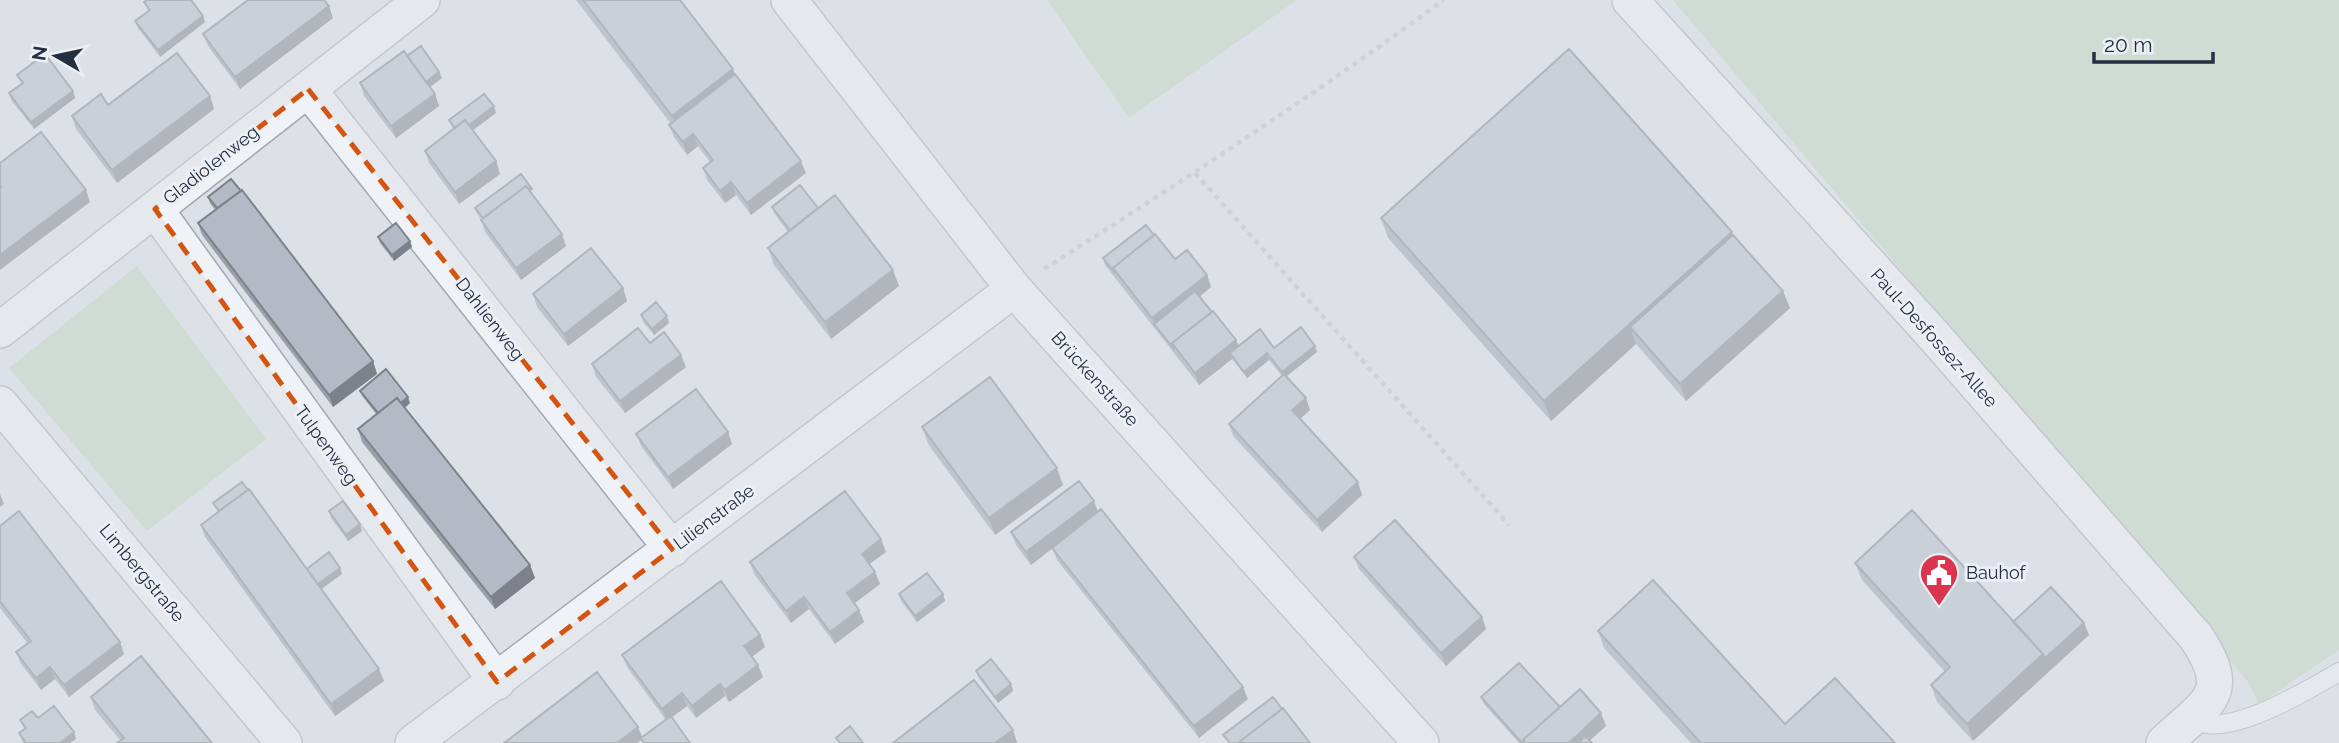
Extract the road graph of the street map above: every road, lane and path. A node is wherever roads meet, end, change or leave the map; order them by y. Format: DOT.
graph roads {
  1 [pos="422,0"];
  2 [pos="789,0"];
  3 [pos="1444,0"];
  4 [pos="1630,0"];
  5 [pos="308,89"];
  6 [pos="1195,173"];
  7 [pos="155,209"];
  8 [pos="1014,289"];
  9 [pos="0,330"];
  10 [pos="0,404"];
  11 [pos="1508,525"];
  12 [pos="672,549"];
  13 [pos="2339,672"];
  14 [pos="497,682"];
  15 [pos="2174,736"];
  16 [pos="284,743"];
  17 [pos="413,743"];
  18 [pos="1421,743"];
  1 -- 5 [label="street, Gladiolenweg"];
  2 -- 8 [label="street, Brückenstraße"];
  3 -- 6 [label="path"];
  4 -- 15 [label="street, Paul-Desfossez-Allee"];
  5 -- 7 [label="street, Gladiolenweg"];
  5 -- 12 [label="street, Dahlienweg"];
  6 -- 8 [label="path"];
  6 -- 11 [label="path"];
  7 -- 9 [label="street, Gladiolenweg"];
  7 -- 14 [label="street, Tulpenweg"];
  8 -- 12 [label="street, Lilienstraße"];
  8 -- 18 [label="street, Brückenstraße"];
  10 -- 16 [label="street, Limbergstraße"];
  12 -- 14 [label="street, Lilienstraße"];
  13 -- 15 [label="lane"];
  14 -- 17 [label="street, Lilienstraße"];
}
